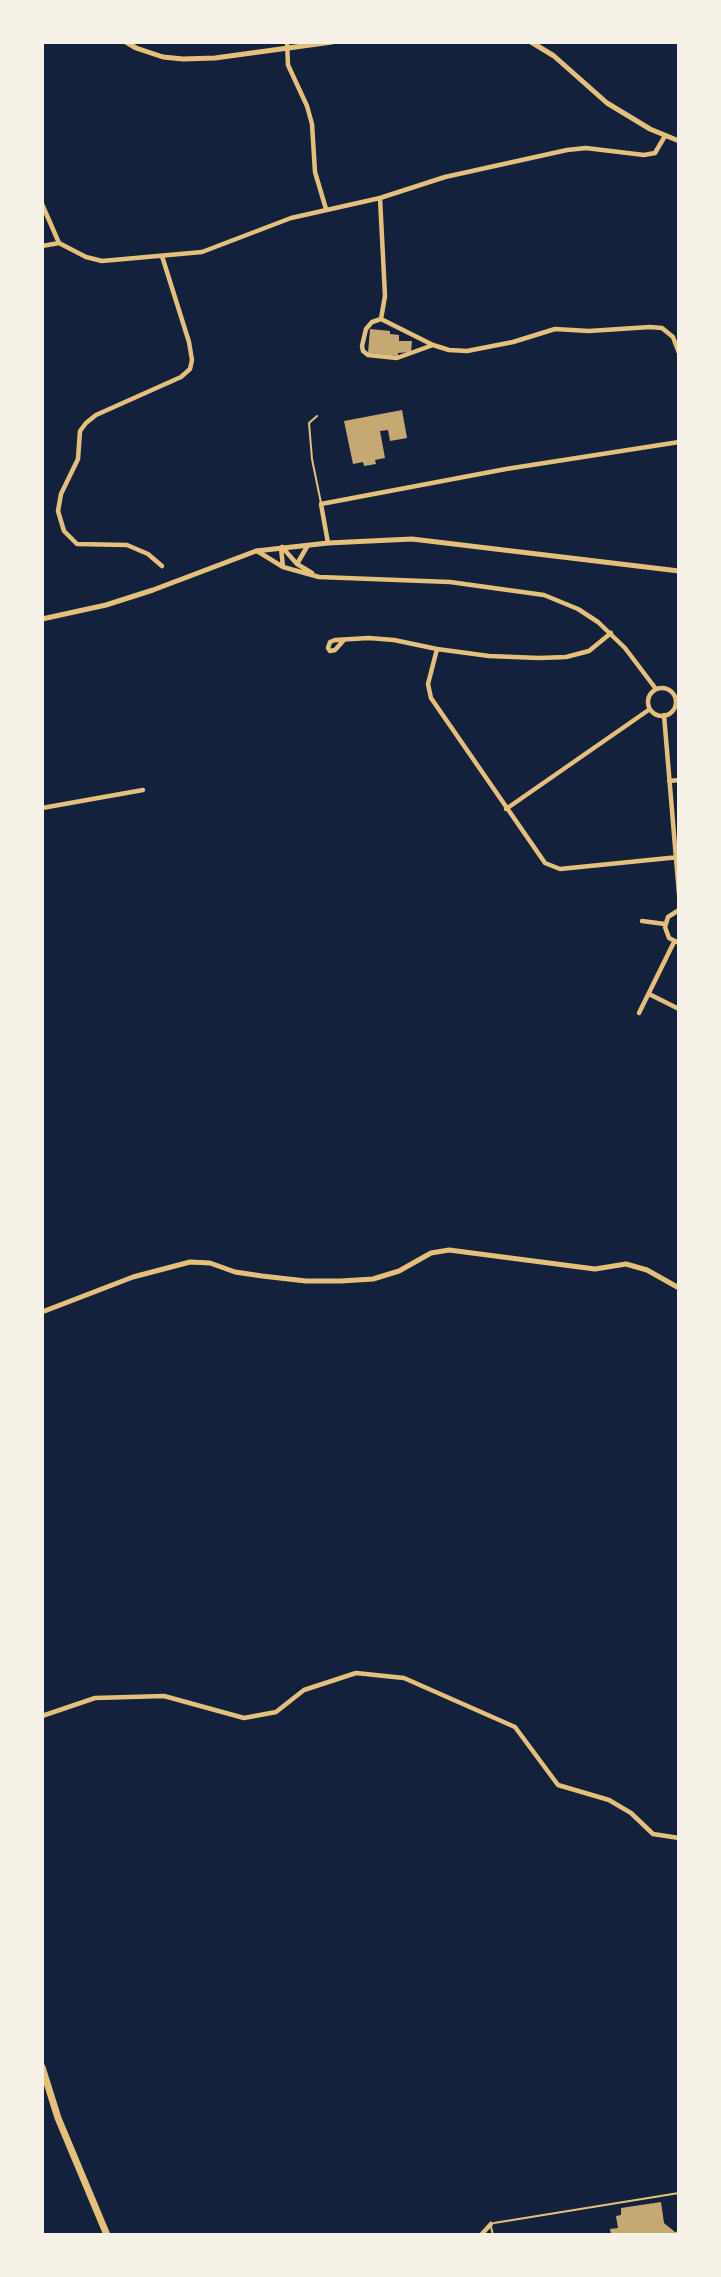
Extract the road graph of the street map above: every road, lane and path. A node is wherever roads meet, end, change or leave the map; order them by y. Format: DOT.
graph roads {
  1 [pos="126,42"];
  2 [pos="332,42"];
  3 [pos="531,42"];
  4 [pos="287,44"];
  5 [pos="543,45"];
  6 [pos="665,136"];
  7 [pos="679,141"];
  8 [pos="380,198"];
  9 [pos="42,204"];
  10 [pos="326,209"];
  11 [pos="59,243"];
  12 [pos="42,246"];
  13 [pos="162,256"];
  14 [pos="381,319"];
  15 [pos="433,345"];
  16 [pos="679,353"];
  17 [pos="317,416"];
  18 [pos="679,442"];
  19 [pos="321,504"];
  20 [pos="328,543"];
  21 [pos="308,544"];
  22 [pos="281,547"];
  23 [pos="256,551"];
  24 [pos="297,564"];
  25 [pos="162,566"];
  26 [pos="283,567"];
  27 [pos="291,570"];
  28 [pos="679,571"];
  29 [pos="319,577"];
  30 [pos="42,620"];
  31 [pos="611,633"];
  32 [pos="344,639"];
  33 [pos="437,649"];
  34 [pos="656,689"];
  35 [pos="678,700"];
  36 [pos="650,709"];
  37 [pos="664,715"];
  38 [pos="679,780"];
  39 [pos="669,781"];
  40 [pos="142,790"];
  41 [pos="42,808"];
  42 [pos="506,810"];
  43 [pos="677,857"];
  44 [pos="679,894"];
  45 [pos="679,910"];
  46 [pos="642,921"];
  47 [pos="666,924"];
  48 [pos="677,942"];
  49 [pos="649,994"];
  50 [pos="679,1009"];
  51 [pos="639,1013"];
  52 [pos="679,1288"];
  53 [pos="42,1312"];
  54 [pos="42,1716"];
  55 [pos="679,1838"];
  56 [pos="42,2067"];
  57 [pos="679,2193"];
  58 [pos="491,2224"];
  59 [pos="107,2235"];
  60 [pos="481,2235"];
  61 [pos="493,2235"];
  1 -- 4 [label="street"];
  2 -- 4 [label="street"];
  3 -- 5 [label="street"];
  4 -- 10 [label="street"];
  5 -- 6 [label="street"];
  6 -- 7 [label="street"];
  6 -- 8 [label="street"];
  8 -- 10 [label="street"];
  8 -- 14 [label="street"];
  9 -- 11 [label="street"];
  10 -- 13 [label="street"];
  11 -- 12 [label="street"];
  11 -- 13 [label="street"];
  13 -- 25 [label="street"];
  14 -- 15 [label="street"];
  14 -- 15 [label="street"];
  15 -- 16 [label="street"];
  17 -- 19 [label="lane"];
  18 -- 19 [label="street"];
  19 -- 20 [label="street"];
  20 -- 21 [label="street"];
  20 -- 28 [label="street"];
  21 -- 22 [label="street"];
  21 -- 24 [label="street"];
  22 -- 23 [label="street"];
  22 -- 24 [label="street"];
  22 -- 26 [label="street"];
  23 -- 26 [label="street"];
  23 -- 30 [label="street"];
  24 -- 26 [label="street"];
  24 -- 27 [label="street"];
  24 -- 29 [label="street"];
  26 -- 27 [label="street"];
  27 -- 29 [label="street"];
  29 -- 31 [label="street"];
  31 -- 33 [label="street"];
  31 -- 34 [label="street"];
  32 -- 33 [label="street"];
  33 -- 42 [label="street"];
  34 -- 35 [label="street"];
  34 -- 36 [label="street"];
  35 -- 37 [label="street"];
  36 -- 37 [label="street"];
  36 -- 42 [label="street"];
  37 -- 39 [label="street"];
  38 -- 39 [label="street"];
  39 -- 43 [label="street"];
  40 -- 41 [label="street"];
  42 -- 43 [label="street"];
  43 -- 44 [label="street"];
  45 -- 47 [label="street"];
  46 -- 47 [label="street"];
  47 -- 48 [label="street"];
  48 -- 49 [label="street"];
  49 -- 50 [label="street"];
  49 -- 51 [label="street"];
  52 -- 53 [label="street"];
  54 -- 55 [label="street"];
  56 -- 59 [label="highway"];
  57 -- 58 [label="lane"];
  58 -- 60 [label="street"];
  58 -- 61 [label="lane"];
}
